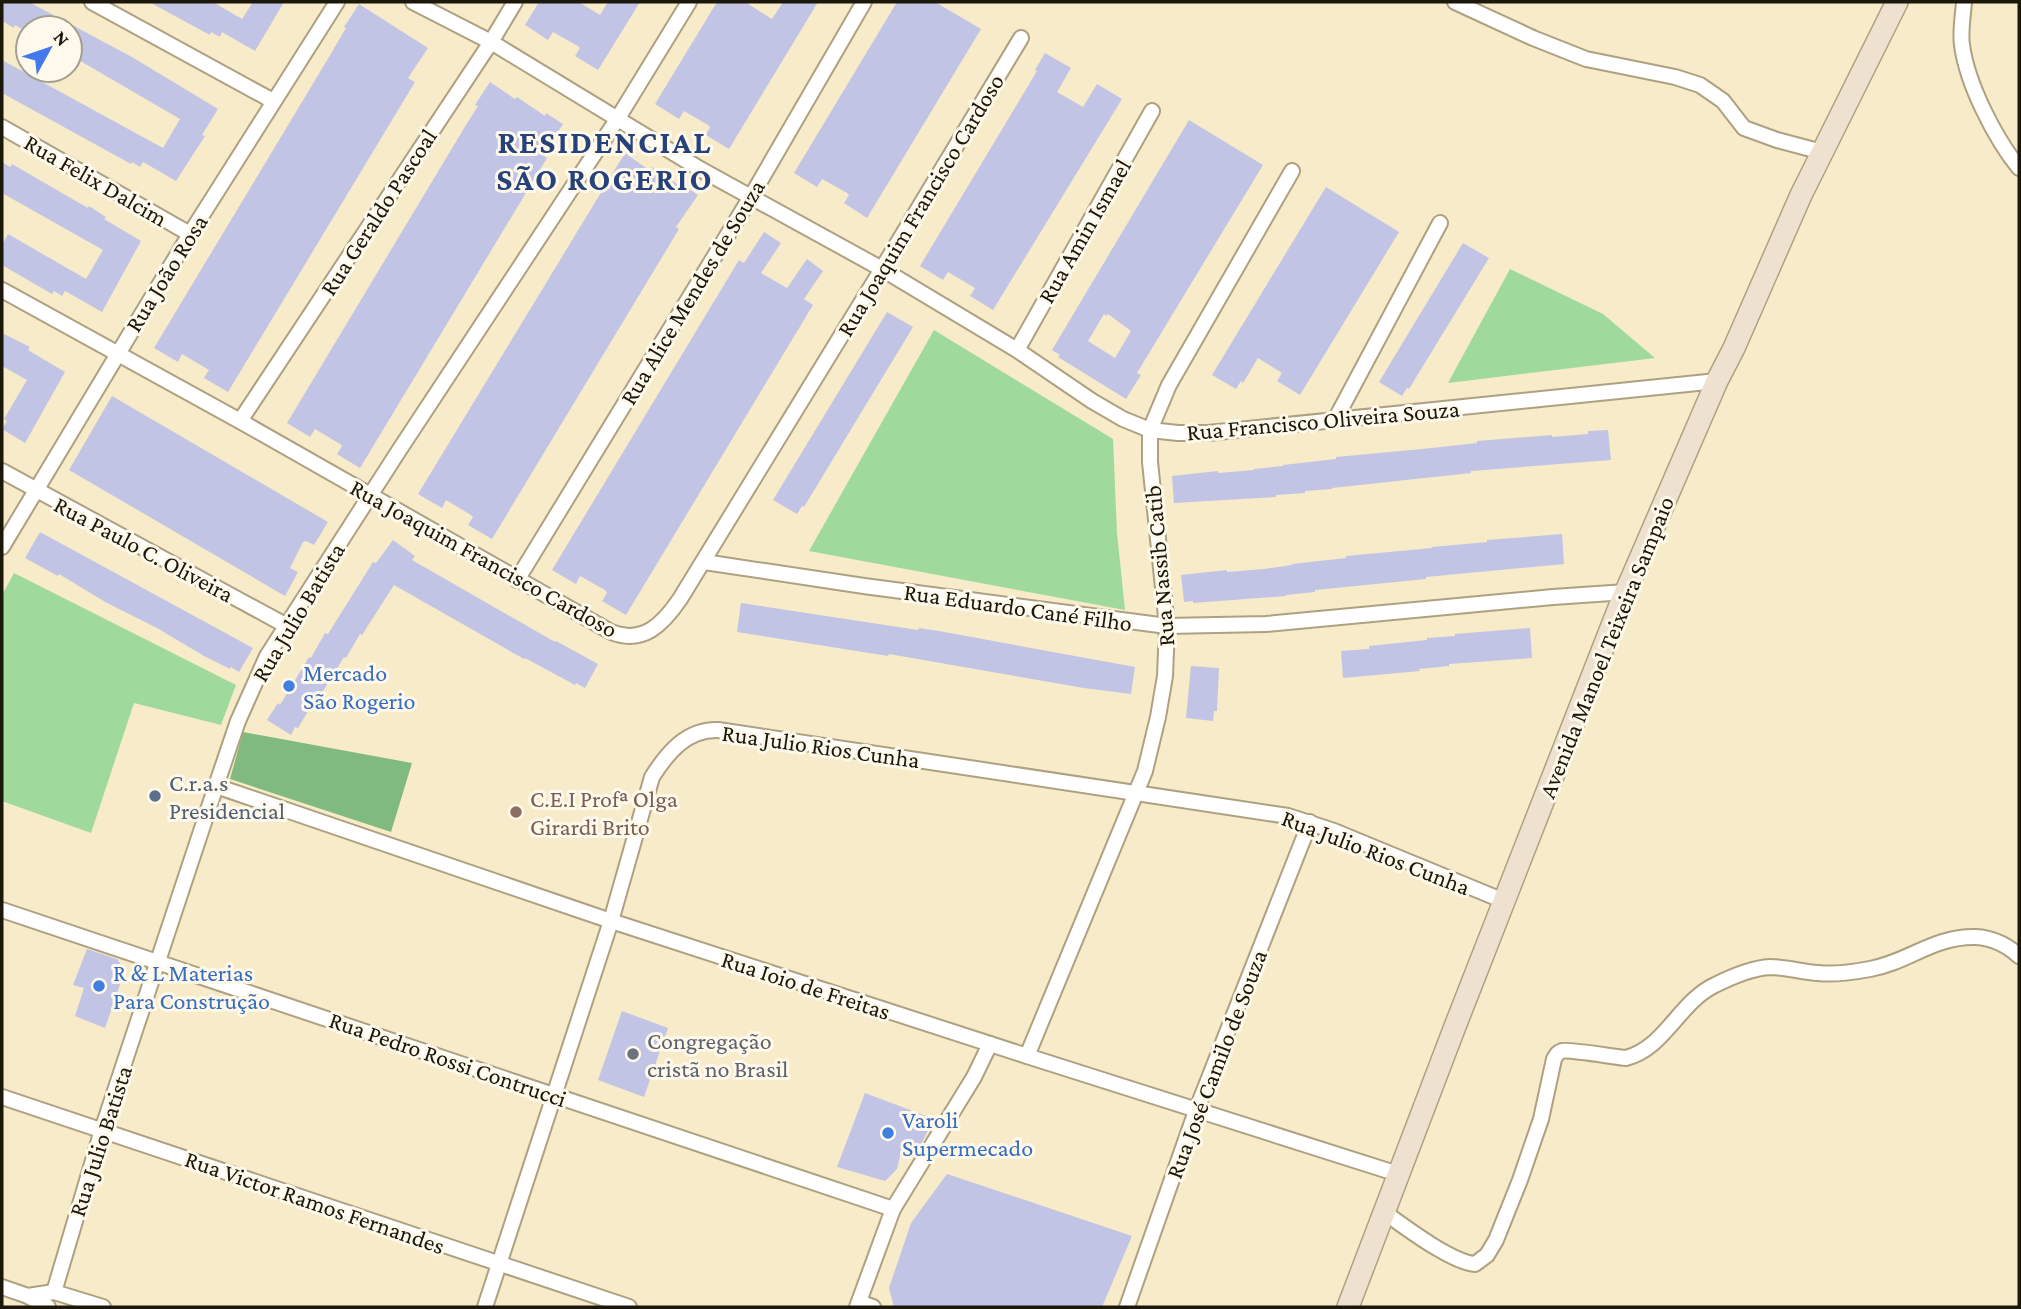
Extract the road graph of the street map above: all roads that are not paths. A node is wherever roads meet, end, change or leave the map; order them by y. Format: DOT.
graph roads {
  1 [pos="92,2"];
  2 [pos="337,2"];
  3 [pos="413,2"];
  4 [pos="515,2"];
  5 [pos="689,2"];
  6 [pos="864,2"];
  7 [pos="1455,2"];
  8 [pos="1897,2"];
  9 [pos="1964,2"];
  10 [pos="1021,38"];
  11 [pos="491,42"];
  12 [pos="273,102"];
  13 [pos="1152,111"];
  14 [pos="618,118"];
  15 [pos="2,127"];
  16 [pos="1822,152"];
  17 [pos="2019,168"];
  18 [pos="1292,171"];
  19 [pos="752,195"];
  20 [pos="1440,223"];
  21 [pos="190,234"];
  22 [pos="882,269"];
  23 [pos="2,290"];
  24 [pos="1017,350"];
  25 [pos="117,354"];
  26 [pos="1717,381"];
  27 [pos="1335,420"];
  28 [pos="240,421"];
  29 [pos="1150,430"];
  30 [pos="2,471"];
  31 [pos="35,490"];
  32 [pos="370,494"];
  33 [pos="2,547"];
  34 [pos="704,562"];
  35 [pos="517,580"];
  36 [pos="1626,592"];
  37 [pos="286,626"];
  38 [pos="1167,626"];
  39 [pos="216,786"];
  40 [pos="1135,793"];
  41 [pos="1310,822"];
  42 [pos="1504,901"];
  43 [pos="2,910"];
  44 [pos="611,921"];
  45 [pos="2019,956"];
  46 [pos="159,962"];
  47 [pos="990,1044"];
  48 [pos="1027,1056"];
  49 [pos="555,1095"];
  50 [pos="2,1097"];
  51 [pos="1196,1111"];
  52 [pos="102,1130"];
  53 [pos="1398,1174"];
  54 [pos="893,1209"];
  55 [pos="1384,1212"];
  56 [pos="499,1264"];
  57 [pos="2,1287"];
  58 [pos="54,1292"];
  59 [pos="28,1296"];
  60 [pos="863,1306"];
  61 [pos="48,1307"];
  62 [pos="103,1307"];
  63 [pos="485,1307"];
  64 [pos="629,1307"];
  65 [pos="1127,1307"];
  66 [pos="1348,1307"];
  1 -- 12 [label="street"];
  2 -- 12 [label="street, Rua João Rosa"];
  3 -- 11 [label="street, Rua Francisco Oliveira Souza"];
  4 -- 11 [label="street, Rua Geraldo Pascoal"];
  5 -- 14 [label="street, Rua Julio Batista"];
  6 -- 19 [label="street, Rua Alice Mendes de Souza"];
  7 -- 16 [label="street"];
  8 -- 16 [label="street, Avenida Manoel Teixeira Sampaio"];
  9 -- 17 [label="street"];
  10 -- 22 [label="street, Rua Joaquim Francisco Cardoso"];
  11 -- 14 [label="street, Rua Francisco Oliveira Souza"];
  11 -- 28 [label="street, Rua Geraldo Pascoal"];
  12 -- 21 [label="street, Rua João Rosa"];
  13 -- 24 [label="street, Rua Amin Ismael"];
  14 -- 19 [label="street, Rua Francisco Oliveira Souza"];
  14 -- 32 [label="street, Rua Julio Batista"];
  15 -- 21 [label="street, Rua Felix Dalcim"];
  16 -- 26 [label="street, Avenida Manoel Teixeira Sampaio"];
  18 -- 29 [label="street, Rua Nassib Catib"];
  19 -- 22 [label="street, Rua Francisco Oliveira Souza"];
  19 -- 35 [label="street, Rua Alice Mendes de Souza"];
  20 -- 27 [label="street"];
  21 -- 25 [label="street, Rua João Rosa"];
  22 -- 24 [label="street, Rua Francisco Oliveira Souza"];
  22 -- 34 [label="street, Rua Joaquim Francisco Cardoso"];
  23 -- 25 [label="street, Rua Joaquim Francisco Cardoso"];
  24 -- 29 [label="street, Rua Francisco Oliveira Souza"];
  25 -- 28 [label="street, Rua Joaquim Francisco Cardoso"];
  25 -- 31 [label="street, Rua João Rosa"];
  26 -- 27 [label="street, Rua Francisco Oliveira Souza"];
  26 -- 36 [label="street, Avenida Manoel Teixeira Sampaio"];
  27 -- 29 [label="street, Rua Francisco Oliveira Souza"];
  28 -- 32 [label="street, Rua Joaquim Francisco Cardoso"];
  29 -- 38 [label="street, Rua Nassib Catib"];
  30 -- 31 [label="street, Rua Paulo C. Oliveira"];
  31 -- 33 [label="street, Rua João Rosa"];
  31 -- 37 [label="street, Rua Paulo C. Oliveira"];
  32 -- 35 [label="street, Rua Joaquim Francisco Cardoso"];
  32 -- 37 [label="street, Rua Julio Batista"];
  34 -- 35 [label="street, Rua Joaquim Francisco Cardoso"];
  34 -- 38 [label="street, Rua Eduardo Cané Filho"];
  36 -- 38 [label="street, Rua Eduardo Cané Filho"];
  36 -- 42 [label="street, Avenida Manoel Teixeira Sampaio"];
  37 -- 39 [label="street, Rua Julio Batista"];
  38 -- 40 [label="street, Rua Nassib Catib"];
  39 -- 44 [label="street, Rua Ioio de Freitas"];
  39 -- 46 [label="street, Rua Julio Batista"];
  40 -- 41 [label="street, Rua Julio Rios Cunha"];
  40 -- 44 [label="street, Rua Julio Rios Cunha"];
  40 -- 48 [label="street, Rua Nassib Catib"];
  41 -- 42 [label="street, Rua Julio Rios Cunha"];
  41 -- 51 [label="street, Rua José Camilo de Souza"];
  42 -- 53 [label="street, Avenida Manoel Teixeira Sampaio"];
  43 -- 46 [label="street, Rua Pedro Rossi Contrucci"];
  44 -- 47 [label="street, Rua Ioio de Freitas"];
  44 -- 49 [label="street, Rua Julio Rios Cunha"];
  45 -- 55 [label="street"];
  46 -- 49 [label="street, Rua Pedro Rossi Contrucci"];
  46 -- 52 [label="street, Rua Julio Batista"];
  47 -- 48 [label="street, Rua Ioio de Freitas"];
  47 -- 54 [label="street"];
  48 -- 51 [label="street, Rua Ioio de Freitas"];
  49 -- 54 [label="street, Rua Pedro Rossi Contrucci"];
  49 -- 56 [label="street, Rua Julio Rios Cunha"];
  50 -- 52 [label="street, Rua Victor Ramos Fernandes"];
  51 -- 53 [label="street, Rua Ioio de Freitas"];
  51 -- 65 [label="street, Rua José Camilo de Souza"];
  52 -- 56 [label="street, Rua Victor Ramos Fernandes"];
  52 -- 58 [label="street, Rua Julio Batista"];
  53 -- 55 [label="street, Avenida Manoel Teixeira Sampaio"];
  54 -- 60 [label="street"];
  55 -- 66 [label="street, Avenida Manoel Teixeira Sampaio"];
  56 -- 63 [label="street, Rua Julio Rios Cunha"];
  56 -- 64 [label="street, Rua Victor Ramos Fernandes"];
  57 -- 59 [label="street"];
  58 -- 59 [label="street"];
  58 -- 62 [label="street"];
  59 -- 61 [label="street"];
}
